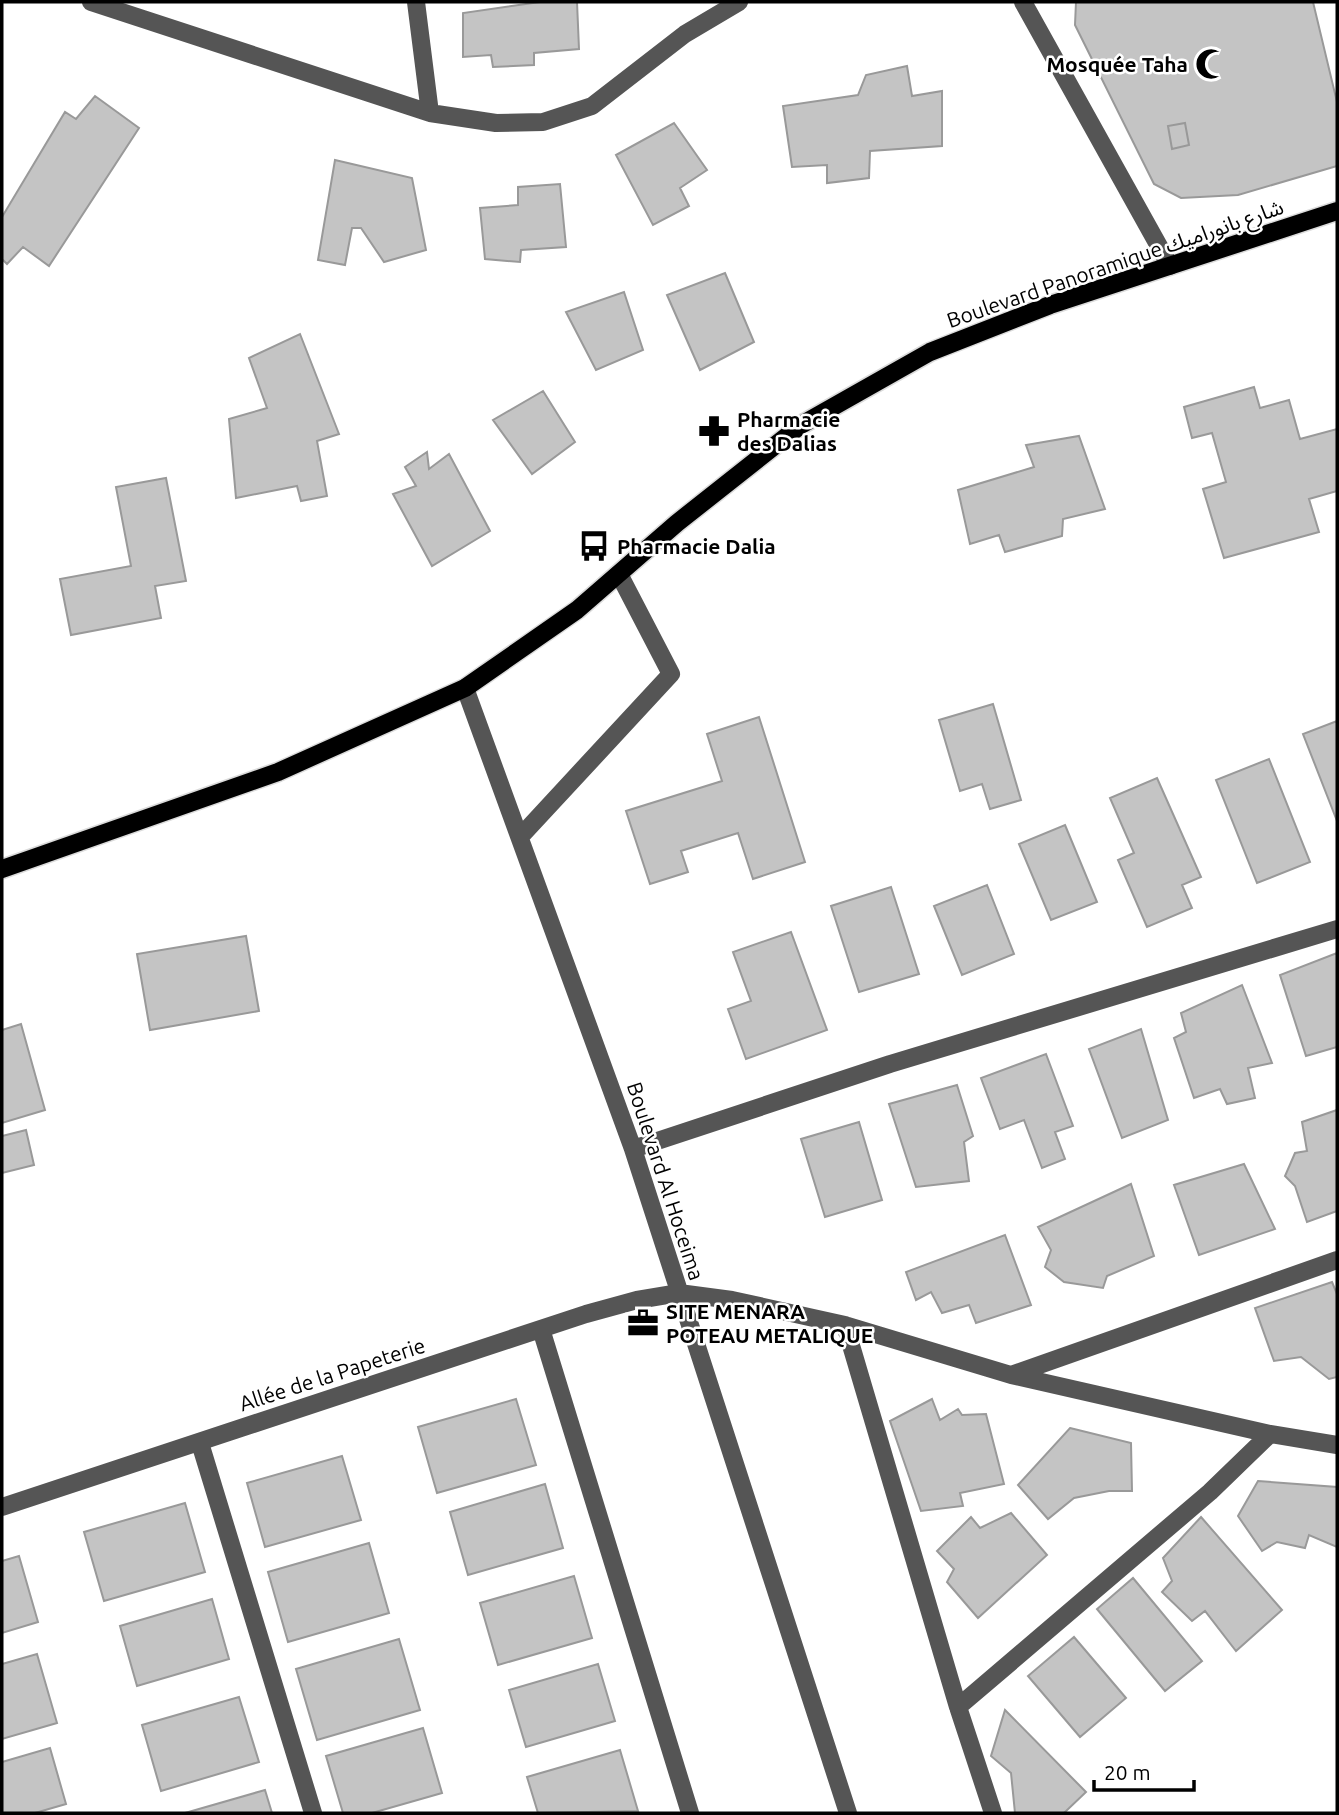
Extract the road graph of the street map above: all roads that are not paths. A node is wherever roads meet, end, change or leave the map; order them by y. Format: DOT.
graph roads {
  1 [pos="91,2"];
  2 [pos="416,2"];
  3 [pos="738,2"];
  4 [pos="1023,2"];
  5 [pos="430,114"];
  6 [pos="1337,211"];
  7 [pos="1170,266"];
  8 [pos="619,574"];
  9 [pos="465,688"];
  10 [pos="520,837"];
  11 [pos="2,869"];
  12 [pos="1337,929"];
  13 [pos="633,1149"];
  14 [pos="1337,1260"];
  15 [pos="679,1293"];
  16 [pos="845,1325"];
  17 [pos="541,1329"];
  18 [pos="1010,1375"];
  19 [pos="1270,1434"];
  20 [pos="200,1443"];
  21 [pos="1337,1445"];
  22 [pos="2,1507"];
  23 [pos="958,1707"];
  24 [pos="313,1813"];
  25 [pos="690,1813"];
  26 [pos="849,1813"];
  27 [pos="993,1813"];
  1 -- 5 [label="street"];
  2 -- 5 [label="street"];
  3 -- 5 [label="street"];
  4 -- 7 [label="street"];
  6 -- 7 [label="main road, Boulevard Panoramique شارع بانوراميك"];
  7 -- 8 [label="main road, Boulevard Panoramique شارع بانوراميك"];
  8 -- 9 [label="main road, Boulevard Panoramique شارع بانوراميك"];
  8 -- 10 [label="street"];
  9 -- 10 [label="street, Boulevard Al Hoceima"];
  9 -- 11 [label="main road, Boulevard Panoramique شارع بانوراميك"];
  10 -- 13 [label="street, Boulevard Al Hoceima"];
  12 -- 13 [label="street"];
  13 -- 15 [label="street, Boulevard Al Hoceima"];
  14 -- 18 [label="street"];
  15 -- 16 [label="street, Allée de la Papeterie"];
  15 -- 17 [label="street, Allée de la Papeterie"];
  15 -- 26 [label="street, Boulevard Al Hoceima"];
  16 -- 18 [label="street, Allée de la Papeterie"];
  16 -- 23 [label="street"];
  17 -- 20 [label="street, Allée de la Papeterie"];
  17 -- 25 [label="street"];
  18 -- 19 [label="street, Allée de la Papeterie"];
  19 -- 21 [label="street, Allée de la Papeterie"];
  19 -- 23 [label="street"];
  20 -- 22 [label="street, Allée de la Papeterie"];
  20 -- 24 [label="street"];
  23 -- 27 [label="street"];
}
